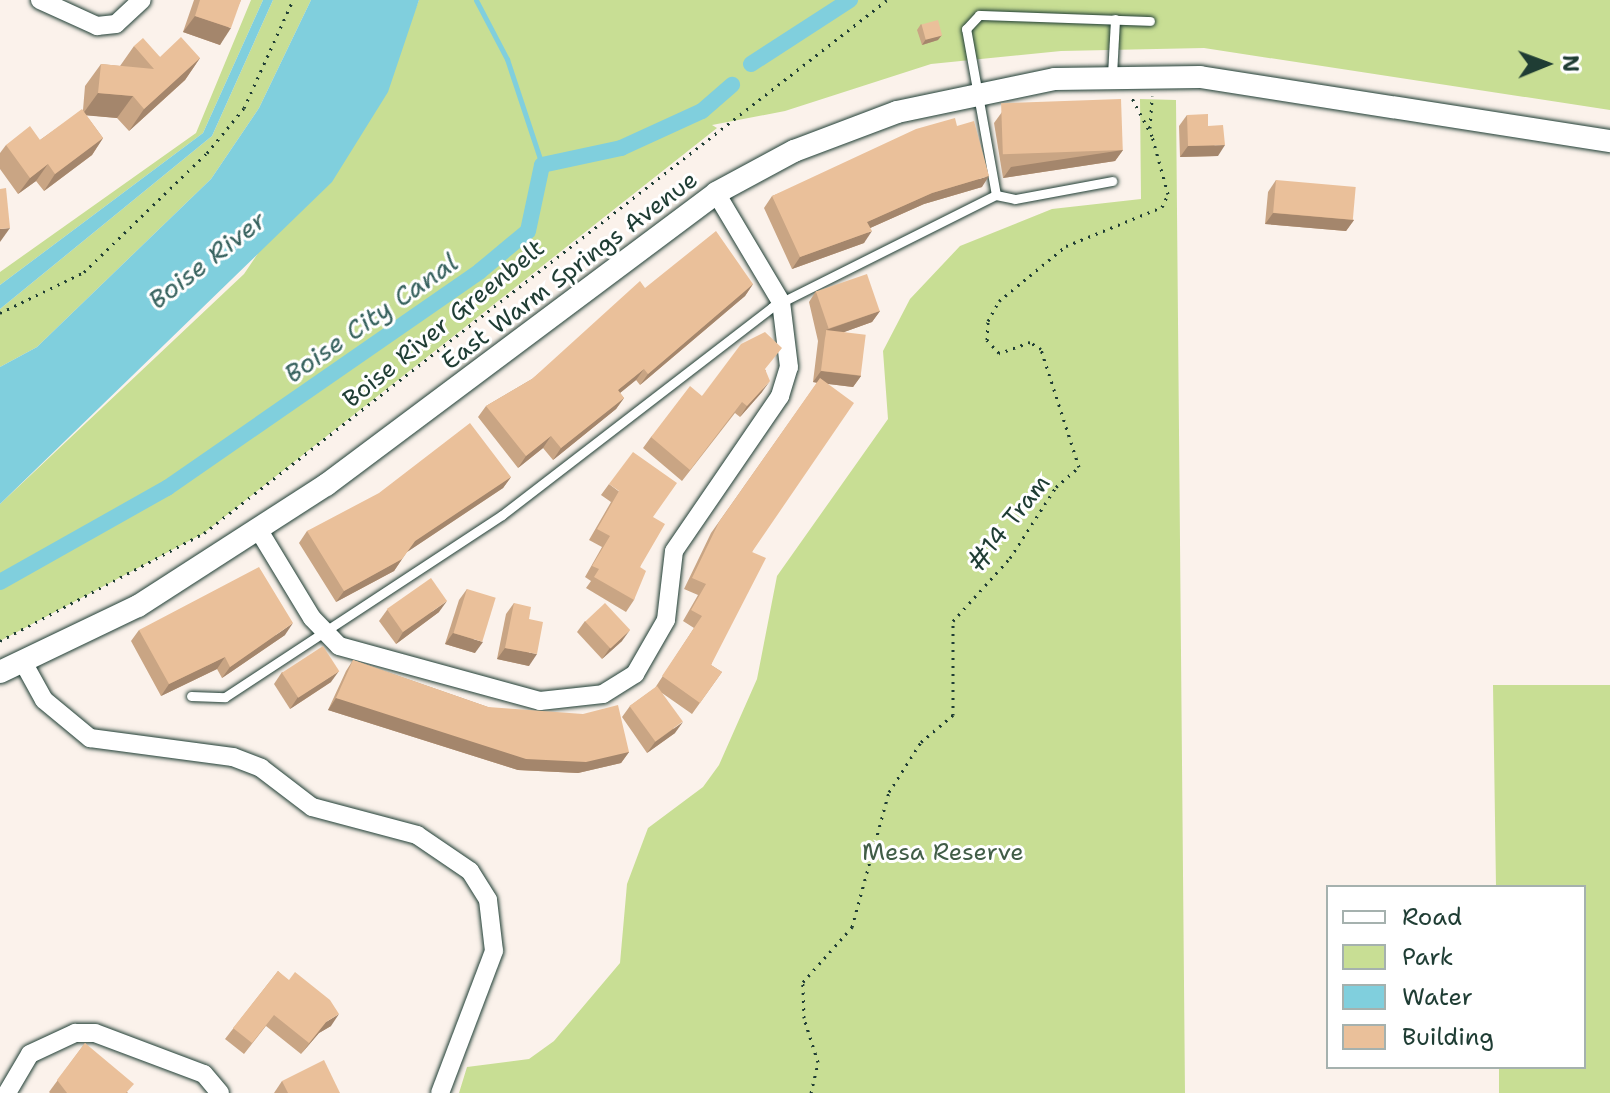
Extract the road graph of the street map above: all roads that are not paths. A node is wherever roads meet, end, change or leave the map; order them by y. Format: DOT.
graph roads {
  1 [pos="40,0"];
  2 [pos="142,0"];
  3 [pos="1115,19"];
  4 [pos="1150,21"];
  5 [pos="1112,75"];
  6 [pos="974,92"];
  7 [pos="1610,141"];
  8 [pos="1112,181"];
  9 [pos="716,193"];
  10 [pos="996,195"];
  11 [pos="781,302"];
  12 [pos="258,529"];
  13 [pos="324,633"];
  14 [pos="26,652"];
  15 [pos="0,672"];
  16 [pos="191,696"];
  17 [pos="7,1093"];
  18 [pos="220,1093"];
  19 [pos="440,1093"];
  1 -- 2 [label="street"];
  3 -- 4 [label="lane"];
  3 -- 5 [label="lane"];
  3 -- 6 [label="lane"];
  5 -- 6 [label="street, East Warm Springs Avenue"];
  5 -- 7 [label="street, East Warm Springs Avenue"];
  6 -- 9 [label="street, East Warm Springs Avenue"];
  6 -- 10 [label="lane"];
  8 -- 10 [label="lane"];
  9 -- 11 [label="street"];
  9 -- 12 [label="street, East Warm Springs Avenue"];
  10 -- 11 [label="lane"];
  11 -- 13 [label="lane"];
  11 -- 13 [label="street"];
  12 -- 13 [label="street"];
  12 -- 14 [label="street, East Warm Springs Avenue"];
  13 -- 16 [label="lane"];
  14 -- 15 [label="street, East Warm Springs Avenue"];
  14 -- 19 [label="street"];
  17 -- 18 [label="street"];
}
